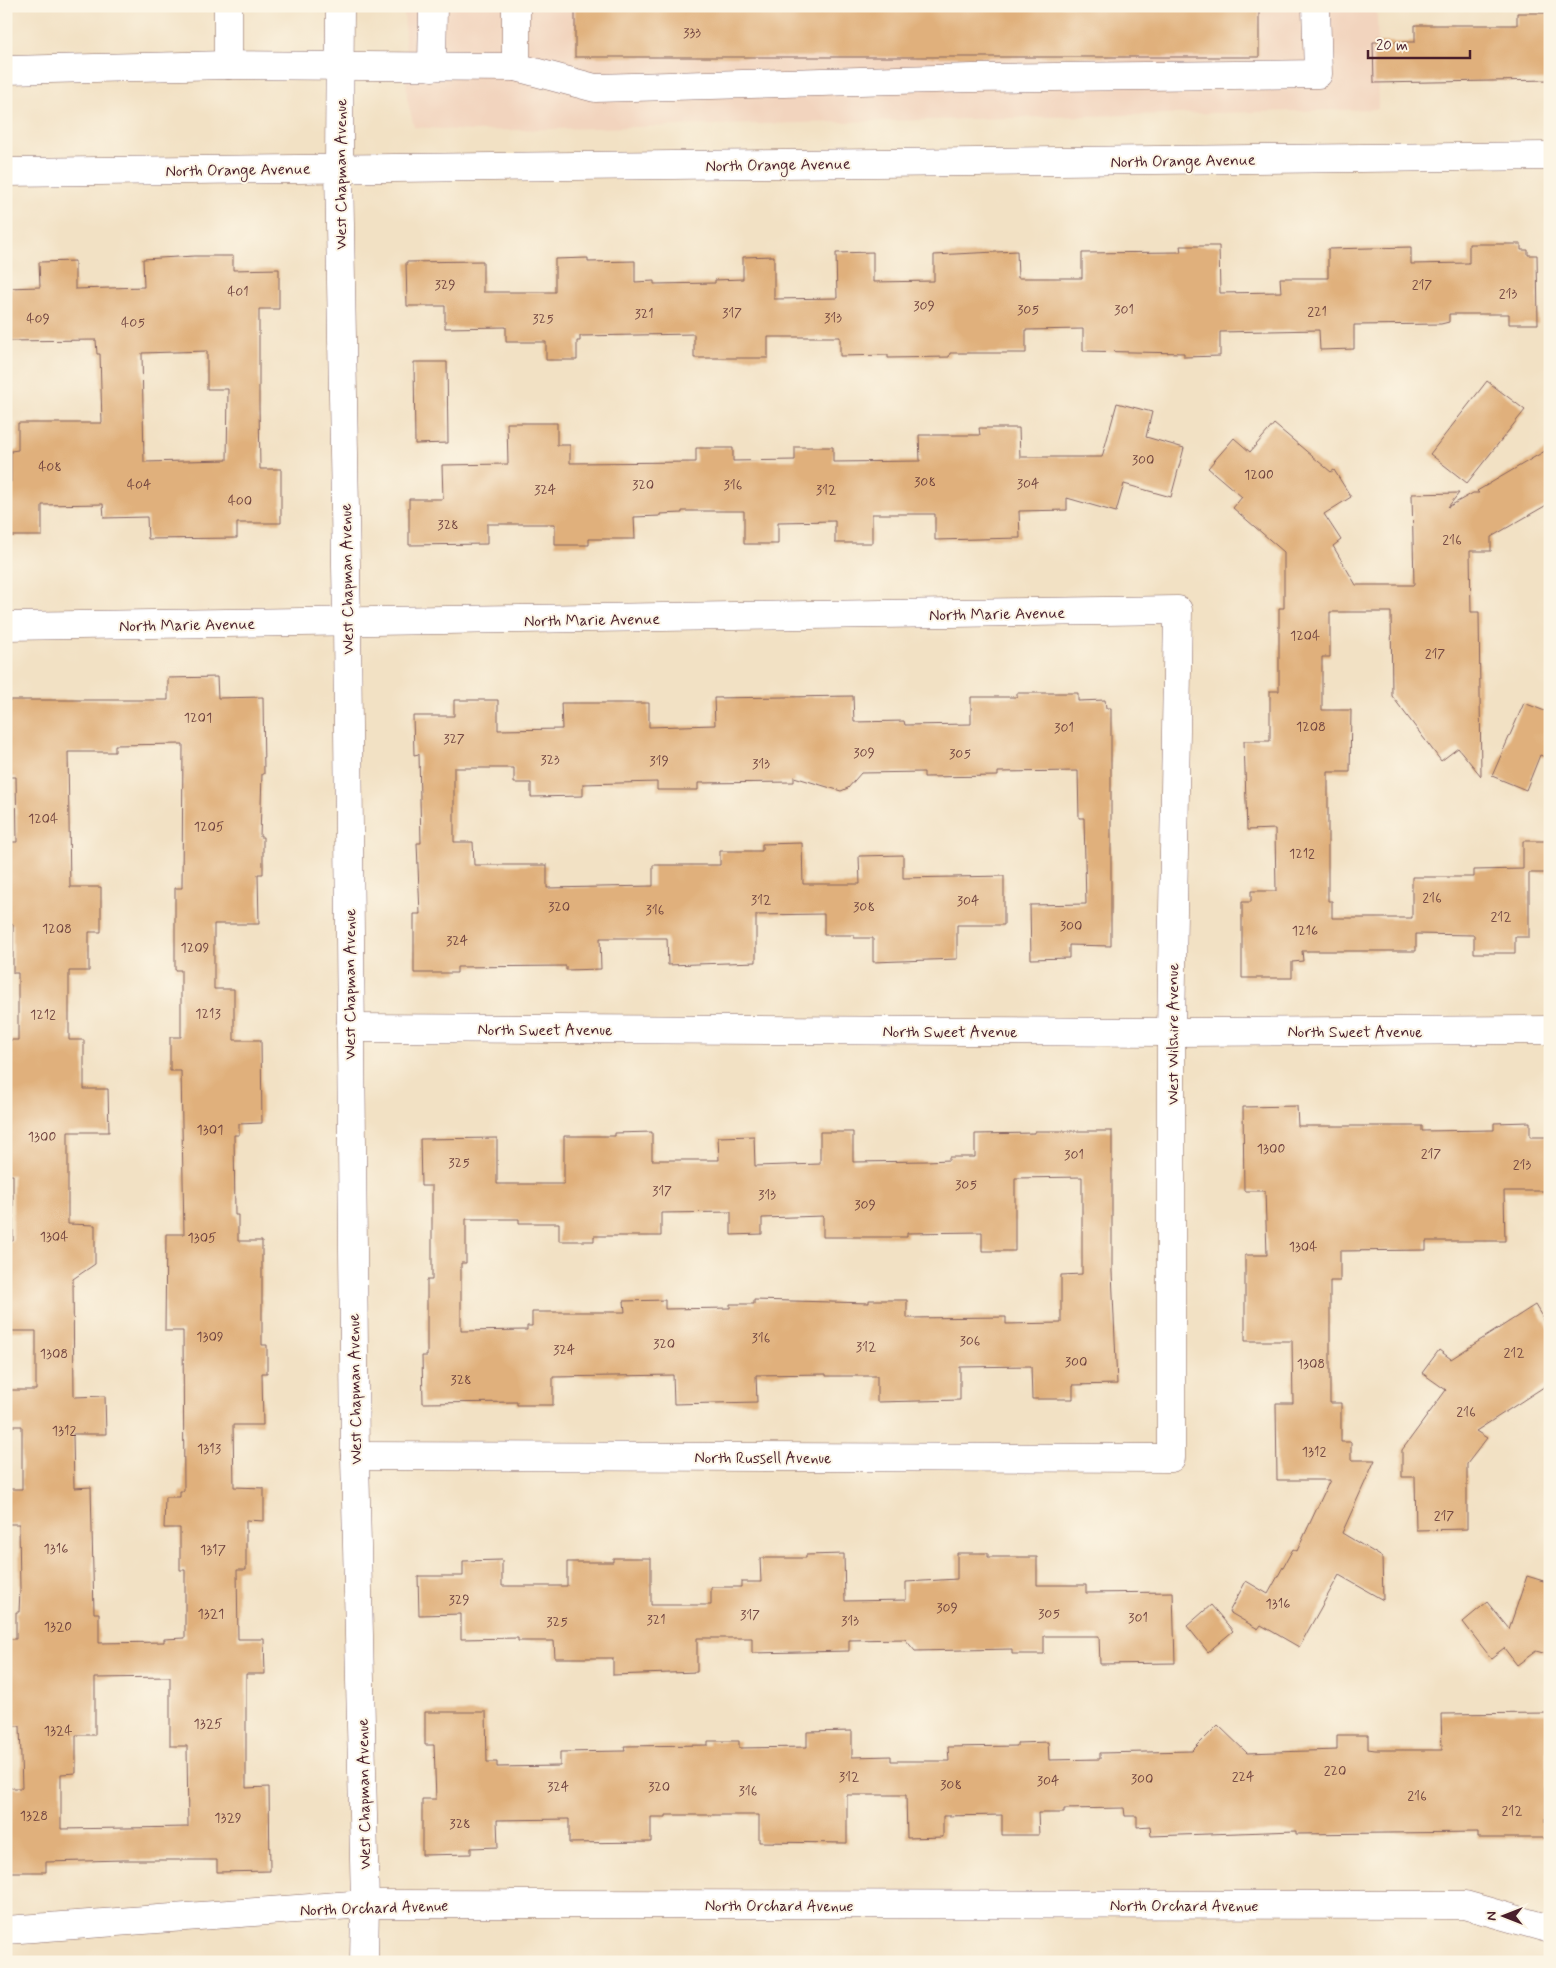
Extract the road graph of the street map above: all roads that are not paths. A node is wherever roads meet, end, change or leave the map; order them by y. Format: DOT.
graph roads {
  1 [pos="228,6"];
  2 [pos="340,6"];
  3 [pos="433,6"];
  4 [pos="516,6"];
  5 [pos="1316,6"];
  6 [pos="228,65"];
  7 [pos="339,67"];
  8 [pos="432,67"];
  9 [pos="516,67"];
  10 [pos="6,70"];
  11 [pos="1550,156"];
  12 [pos="339,168"];
  13 [pos="6,172"];
  14 [pos="1178,610"];
  15 [pos="347,623"];
  16 [pos="6,626"];
  17 [pos="350,1028"];
  18 [pos="1550,1030"];
  19 [pos="1171,1032"];
  20 [pos="355,1456"];
  21 [pos="1171,1458"];
  22 [pos="365,1904"];
  23 [pos="6,1930"];
  24 [pos="1550,1930"];
  25 [pos="364,1962"];
  1 -- 6 [label="street"];
  2 -- 7 [label="street, West Chapman Avenue"];
  3 -- 8 [label="street"];
  4 -- 9 [label="street"];
  5 -- 9 [label="street"];
  6 -- 7 [label="street"];
  6 -- 10 [label="street"];
  7 -- 8 [label="street"];
  7 -- 12 [label="street, West Chapman Avenue"];
  8 -- 9 [label="street"];
  11 -- 12 [label="street, North Orange Avenue"];
  12 -- 13 [label="street, North Orange Avenue"];
  12 -- 15 [label="street, West Chapman Avenue"];
  14 -- 15 [label="street, North Marie Avenue"];
  14 -- 19 [label="street, West Wilshire Avenue"];
  15 -- 16 [label="street, North Marie Avenue"];
  15 -- 17 [label="street, West Chapman Avenue"];
  17 -- 19 [label="street, North Sweet Avenue"];
  17 -- 20 [label="street, West Chapman Avenue"];
  18 -- 19 [label="street, North Sweet Avenue"];
  19 -- 21 [label="street, West Wilshire Avenue"];
  20 -- 21 [label="street, North Russell Avenue"];
  20 -- 22 [label="street, West Chapman Avenue"];
  22 -- 23 [label="street, North Orchard Avenue"];
  22 -- 24 [label="street, North Orchard Avenue"];
  22 -- 25 [label="street, West Chapman Avenue"];
}
